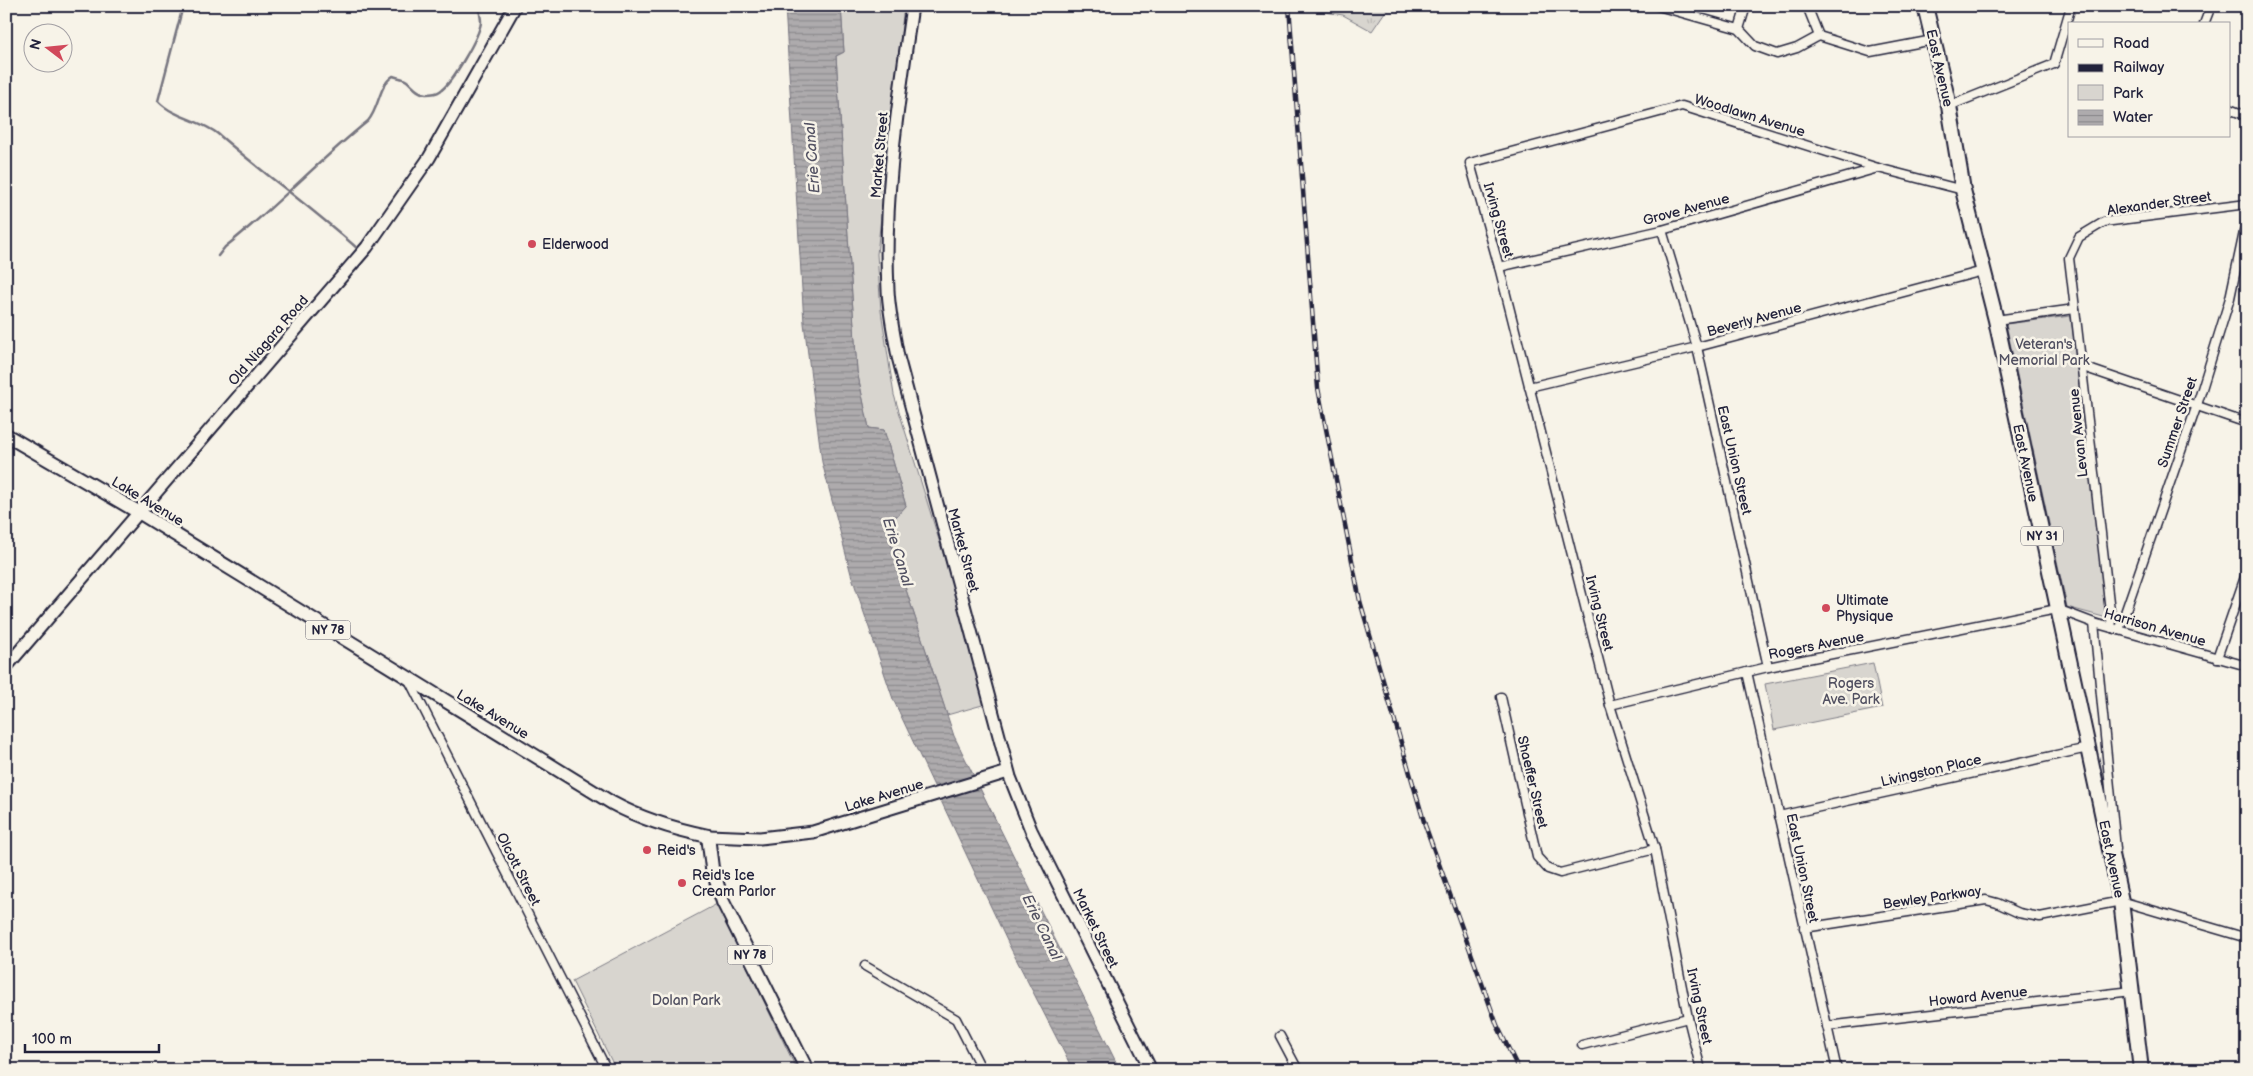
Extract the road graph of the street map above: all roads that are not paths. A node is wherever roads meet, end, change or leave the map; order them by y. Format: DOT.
graph roads {
  1 [pos="515,6"];
  2 [pos="912,6"];
  3 [pos="1658,6"];
  4 [pos="1746,6"];
  5 [pos="1807,6"];
  6 [pos="1925,6"];
  7 [pos="2071,6"];
  8 [pos="2211,6"];
  9 [pos="2205,22"];
  10 [pos="1739,29"];
  11 [pos="1819,36"];
  12 [pos="1932,40"];
  13 [pos="1949,106"];
  14 [pos="2230,109"];
  15 [pos="2247,116"];
  16 [pos="1470,163"];
  17 [pos="1878,168"];
  18 [pos="1963,190"];
  19 [pos="2247,204"];
  20 [pos="2247,218"];
  21 [pos="1662,230"];
  22 [pos="2079,237"];
  23 [pos="1499,267"];
  24 [pos="1983,271"];
  25 [pos="2075,310"];
  26 [pos="1996,320"];
  27 [pos="1697,347"];
  28 [pos="2083,367"];
  29 [pos="1529,388"];
  30 [pos="2197,405"];
  31 [pos="2247,422"];
  32 [pos="6,435"];
  33 [pos="140,513"];
  34 [pos="2247,571"];
  35 [pos="2057,609"];
  36 [pos="2094,623"];
  37 [pos="2115,629"];
  38 [pos="2217,658"];
  39 [pos="2247,666"];
  40 [pos="6,667"];
  41 [pos="1768,667"];
  42 [pos="1747,672"];
  43 [pos="409,680"];
  44 [pos="1501,697"];
  45 [pos="1610,705"];
  46 [pos="2088,748"];
  47 [pos="1008,772"];
  48 [pos="1779,816"];
  49 [pos="708,836"];
  50 [pos="1655,848"];
  51 [pos="2121,901"];
  52 [pos="1804,928"];
  53 [pos="2247,938"];
  54 [pos="865,966"];
  55 [pos="2132,991"];
  56 [pos="1688,1018"];
  57 [pos="1827,1026"];
  58 [pos="1280,1036"];
  59 [pos="1582,1045"];
  60 [pos="607,1070"];
  61 [pos="807,1070"];
  62 [pos="982,1070"];
  63 [pos="1151,1070"];
  64 [pos="1298,1070"];
  65 [pos="1701,1070"];
  66 [pos="1837,1070"];
  67 [pos="2141,1070"];
  1 -- 33 [label="street, Old Niagara Road"];
  2 -- 47 [label="street, Market Street"];
  3 -- 10 [label="street"];
  4 -- 10 [label="street"];
  5 -- 11 [label="street"];
  6 -- 12 [label="highway, East Avenue / NY 31"];
  7 -- 13 [label="street"];
  8 -- 9 [label="street"];
  10 -- 11 [label="street"];
  11 -- 12 [label="street"];
  12 -- 13 [label="highway, East Avenue / NY 31"];
  13 -- 18 [label="highway, East Avenue / NY 31"];
  14 -- 15 [label="street"];
  16 -- 17 [label="street, Woodlawn Avenue"];
  16 -- 23 [label="street, Irving Street"];
  17 -- 18 [label="street, Woodlawn Avenue"];
  17 -- 21 [label="street, Grove Avenue"];
  18 -- 24 [label="highway, East Avenue / NY 31"];
  19 -- 22 [label="street, Alexander Street"];
  20 -- 30 [label="street, Summer Street"];
  21 -- 23 [label="street, Grove Avenue"];
  21 -- 27 [label="street, East Union Street"];
  22 -- 25 [label="street, Levan Avenue"];
  23 -- 29 [label="street, Irving Street"];
  24 -- 26 [label="highway, East Avenue / NY 31"];
  24 -- 27 [label="street, Beverly Avenue"];
  25 -- 26 [label="street"];
  25 -- 28 [label="street, Levan Avenue"];
  26 -- 35 [label="highway, East Avenue / NY 31"];
  27 -- 29 [label="street, Beverly Avenue"];
  27 -- 41 [label="street, East Union Street"];
  28 -- 30 [label="street"];
  28 -- 37 [label="street, Levan Avenue"];
  29 -- 45 [label="street, Irving Street"];
  30 -- 31 [label="street"];
  30 -- 37 [label="street, Summer Street"];
  32 -- 33 [label="main road, Lake Avenue / NY 78"];
  33 -- 40 [label="street, Old Niagara Road"];
  33 -- 43 [label="main road, Lake Avenue / NY 78"];
  34 -- 38 [label="street"];
  35 -- 36 [label="street, Harrison Avenue"];
  35 -- 41 [label="street, Rogers Avenue"];
  35 -- 46 [label="highway, East Avenue / NY 31"];
  36 -- 37 [label="street, Harrison Avenue"];
  36 -- 51 [label="street"];
  37 -- 38 [label="street, Harrison Avenue"];
  38 -- 39 [label="street, Harrison Avenue"];
  41 -- 42 [label="street, Rogers Avenue"];
  42 -- 45 [label="street, Rogers Avenue"];
  42 -- 48 [label="street, East Union Street"];
  43 -- 49 [label="main road, Lake Avenue / NY 78"];
  43 -- 60 [label="street, Olcott Street"];
  44 -- 50 [label="street, Shaeffer Street"];
  45 -- 50 [label="street, Irving Street"];
  46 -- 48 [label="street, Livingston Place"];
  46 -- 51 [label="highway, East Avenue / NY 31"];
  47 -- 49 [label="street, Lake Avenue"];
  47 -- 63 [label="street, Market Street"];
  48 -- 52 [label="street, East Union Street"];
  49 -- 61 [label="main road, NY 78"];
  50 -- 56 [label="street, Irving Street"];
  51 -- 52 [label="street, Bewley Parkway"];
  51 -- 53 [label="street"];
  51 -- 55 [label="highway, East Avenue / NY 31"];
  52 -- 57 [label="street, East Union Street"];
  54 -- 62 [label="street"];
  55 -- 57 [label="street, Howard Avenue"];
  55 -- 67 [label="highway, East Avenue / NY 31"];
  56 -- 59 [label="street"];
  56 -- 65 [label="street, Irving Street"];
  57 -- 66 [label="street, East Union Street"];
  58 -- 64 [label="street"];
}
